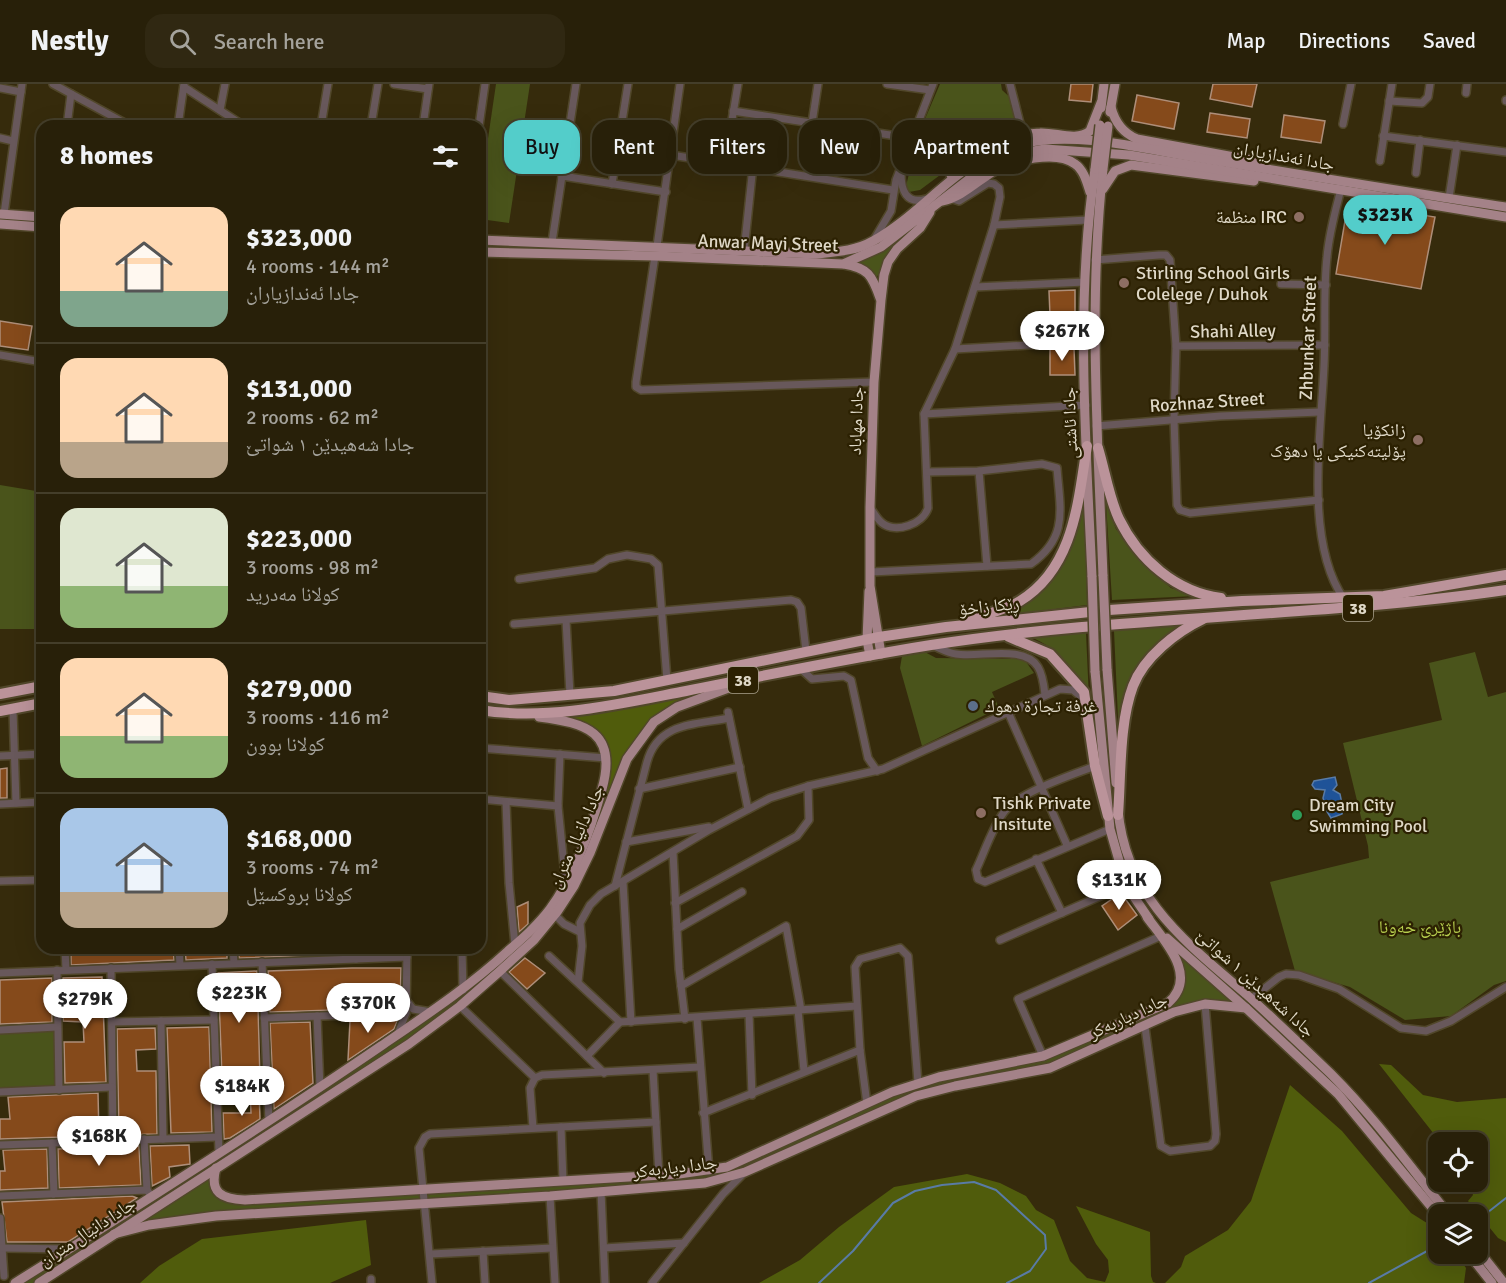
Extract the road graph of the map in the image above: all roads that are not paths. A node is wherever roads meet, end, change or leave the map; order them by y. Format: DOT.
graph roads {
  1 [pos="53,84"];
  2 [pos="225,84"];
  3 [pos="328,84"];
  4 [pos="378,84"];
  5 [pos="394,84"];
  6 [pos="485,84"];
  7 [pos="576,84"];
  8 [pos="628,84"];
  9 [pos="680,84"];
  10 [pos="738,84"];
  11 [pos="818,84"];
  12 [pos="887,84"];
  13 [pos="1010,84"];
  14 [pos="1104,84"];
  15 [pos="1115,84"];
  16 [pos="1350,84"];
  17 [pos="1392,84"];
  18 [pos="1430,84"];
  19 [pos="1467,84"];
  20 [pos="184,86"];
  21 [pos="429,87"];
  22 [pos="932,87"];
  23 [pos="0,88"];
  24 [pos="21,88"];
  25 [pos="1466,93"];
  26 [pos="71,94"];
  27 [pos="1389,100"];
  28 [pos="1101,103"];
  29 [pos="1111,107"];
  30 [pos="220,110"];
  31 [pos="733,111"];
  32 [pos="68,120"];
  33 [pos="117,120"];
  34 [pos="179,120"];
  35 [pos="235,120"];
  36 [pos="322,120"];
  37 [pos="372,120"];
  38 [pos="424,120"];
  39 [pos="480,120"];
  40 [pos="675,120"];
  41 [pos="732,120"];
  42 [pos="812,120"];
  43 [pos="918,120"];
  44 [pos="1019,120"];
  45 [pos="799,121"];
  46 [pos="1343,124"];
  47 [pos="1104,125"];
  48 [pos="1031,134"];
  49 [pos="1383,135"];
  50 [pos="0,138"];
  51 [pos="1420,140"];
  52 [pos="13,141"];
  53 [pos="1057,145"];
  54 [pos="1457,145"];
  55 [pos="1506,152"];
  56 [pos="1380,161"];
  57 [pos="787,172"];
  58 [pos="1416,173"];
  59 [pos="668,174"];
  60 [pos="752,174"];
  61 [pos="899,174"];
  62 [pos="901,174"];
  63 [pos="952,174"];
  64 [pos="562,176"];
  65 [pos="1291,177"];
  66 [pos="945,183"];
  67 [pos="612,184"];
  68 [pos="1342,186"];
  69 [pos="893,190"];
  70 [pos="666,192"];
  71 [pos="1096,196"];
  72 [pos="1449,198"];
  73 [pos="953,199"];
  74 [pos="926,200"];
  75 [pos="937,204"];
  76 [pos="1506,207"];
  77 [pos="2,214"];
  78 [pos="36,217"];
  79 [pos="1506,217"];
  80 [pos="1088,220"];
  81 [pos="0,224"];
  82 [pos="994,225"];
  83 [pos="36,227"];
  84 [pos="486,240"];
  85 [pos="873,241"];
  86 [pos="552,242"];
  87 [pos="656,251"];
  88 [pos="744,251"];
  89 [pos="486,252"];
  90 [pos="1095,260"];
  91 [pos="843,264"];
  92 [pos="1085,282"];
  93 [pos="1281,284"];
  94 [pos="1326,285"];
  95 [pos="975,287"];
  96 [pos="881,300"];
  97 [pos="1083,342"];
  98 [pos="1325,345"];
  99 [pos="1176,346"];
  100 [pos="955,349"];
  101 [pos="0,356"];
  102 [pos="36,361"];
  103 [pos="874,382"];
  104 [pos="1086,405"];
  105 [pos="1320,412"];
  106 [pos="924,414"];
  107 [pos="1174,419"];
  108 [pos="1096,426"];
  109 [pos="1086,446"];
  110 [pos="1098,448"];
  111 [pos="979,471"];
  112 [pos="927,472"];
  113 [pos="1319,500"];
  114 [pos="870,507"];
  115 [pos="987,566"];
  116 [pos="871,572"];
  117 [pos="1506,575"];
  118 [pos="519,579"];
  119 [pos="870,586"];
  120 [pos="1506,590"];
  121 [pos="1344,599"];
  122 [pos="1242,601"];
  123 [pos="661,613"];
  124 [pos="1210,616"];
  125 [pos="566,620"];
  126 [pos="514,624"];
  127 [pos="946,627"];
  128 [pos="1006,636"];
  129 [pos="879,637"];
  130 [pos="867,640"];
  131 [pos="932,645"];
  132 [pos="806,651"];
  133 [pos="876,655"];
  134 [pos="801,669"];
  135 [pos="1107,669"];
  136 [pos="1095,671"];
  137 [pos="755,678"];
  138 [pos="667,680"];
  139 [pos="36,687"];
  140 [pos="0,694"];
  141 [pos="1046,694"];
  142 [pos="570,695"];
  143 [pos="486,697"];
  144 [pos="1087,703"];
  145 [pos="36,704"];
  146 [pos="13,710"];
  147 [pos="0,711"];
  148 [pos="486,711"];
  149 [pos="1008,711"];
  150 [pos="531,716"];
  151 [pos="486,748"];
  152 [pos="36,754"];
  153 [pos="560,754"];
  154 [pos="0,756"];
  155 [pos="14,756"];
  156 [pos="606,758"];
  157 [pos="1095,766"];
  158 [pos="740,767"];
  159 [pos="877,771"];
  160 [pos="808,786"];
  161 [pos="1042,788"];
  162 [pos="639,789"];
  163 [pos="486,800"];
  164 [pos="36,802"];
  165 [pos="506,802"];
  166 [pos="16,803"];
  167 [pos="0,804"];
  168 [pos="558,806"];
  169 [pos="748,808"];
  170 [pos="1113,815"];
  171 [pos="717,825"];
  172 [pos="1110,829"];
  173 [pos="626,842"];
  174 [pos="1067,845"];
  175 [pos="673,852"];
  176 [pos="1036,860"];
  177 [pos="36,880"];
  178 [pos="0,881"];
  179 [pos="623,882"];
  180 [pos="1126,885"];
  181 [pos="615,886"];
  182 [pos="568,887"];
  183 [pos="742,892"];
  184 [pos="675,903"];
  185 [pos="1062,913"];
  186 [pos="555,915"];
  187 [pos="1147,916"];
  188 [pos="677,929"];
  189 [pos="580,932"];
  190 [pos="1161,936"];
  191 [pos="1000,940"];
  192 [pos="515,945"];
  193 [pos="64,954"];
  194 [pos="179,954"];
  195 [pos="233,954"];
  196 [pos="356,954"];
  197 [pos="462,954"];
  198 [pos="549,956"];
  199 [pos="407,957"];
  200 [pos="356,959"];
  201 [pos="262,962"];
  202 [pos="234,963"];
  203 [pos="212,964"];
  204 [pos="180,965"];
  205 [pos="111,968"];
  206 [pos="62,970"];
  207 [pos="500,970"];
  208 [pos="0,972"];
  209 [pos="578,982"];
  210 [pos="681,987"];
  211 [pos="1506,987"];
  212 [pos="463,990"];
  213 [pos="1251,999"];
  214 [pos="406,1000"];
  215 [pos="1205,1004"];
  216 [pos="460,1006"];
  217 [pos="857,1006"];
  218 [pos="1246,1008"];
  219 [pos="800,1010"];
  220 [pos="431,1012"];
  221 [pos="406,1013"];
  222 [pos="749,1014"];
  223 [pos="317,1016"];
  224 [pos="264,1018"];
  225 [pos="697,1018"];
  226 [pos="685,1019"];
  227 [pos="214,1020"];
  228 [pos="161,1021"];
  229 [pos="112,1022"];
  230 [pos="620,1022"];
  231 [pos="631,1022"];
  232 [pos="1144,1027"];
  233 [pos="57,1028"];
  234 [pos="1111,1029"];
  235 [pos="0,1030"];
  236 [pos="398,1035"];
  237 [pos="1116,1040"];
  238 [pos="860,1050"];
  239 [pos="587,1056"];
  240 [pos="1042,1056"];
  241 [pos="700,1067"];
  242 [pos="653,1070"];
  243 [pos="804,1071"];
  244 [pos="604,1073"];
  245 [pos="535,1078"];
  246 [pos="216,1083"];
  247 [pos="918,1083"];
  248 [pos="267,1084"];
  249 [pos="112,1087"];
  250 [pos="320,1088"];
  251 [pos="59,1090"];
  252 [pos="0,1092"];
  253 [pos="752,1095"];
  254 [pos="867,1104"];
  255 [pos="703,1113"];
  256 [pos="269,1121"];
  257 [pos="656,1122"];
  258 [pos="561,1127"];
  259 [pos="533,1128"];
  260 [pos="218,1137"];
  261 [pos="144,1139"];
  262 [pos="163,1139"];
  263 [pos="113,1140"];
  264 [pos="52,1143"];
  265 [pos="0,1145"];
  266 [pos="219,1152"];
  267 [pos="216,1168"];
  268 [pos="709,1171"];
  269 [pos="745,1172"];
  270 [pos="659,1176"];
  271 [pos="563,1181"];
  272 [pos="424,1190"];
  273 [pos="601,1191"];
  274 [pos="149,1193"];
  275 [pos="54,1194"];
  276 [pos="0,1196"];
  277 [pos="550,1196"];
  278 [pos="1432,1200"];
  279 [pos="425,1202"];
  280 [pos="1434,1204"];
  281 [pos="1437,1204"];
  282 [pos="0,1218"];
  283 [pos="114,1233"];
  284 [pos="684,1243"];
  285 [pos="2,1248"];
  286 [pos="552,1248"];
  287 [pos="604,1248"];
  288 [pos="71,1249"];
  289 [pos="483,1251"];
  290 [pos="431,1254"];
  291 [pos="1479,1264"];
  292 [pos="1486,1264"];
  293 [pos="2,1276"];
  294 [pos="1497,1282"];
  295 [pos="15,1283"];
  296 [pos="39,1283"];
  297 [pos="432,1283"];
  298 [pos="485,1283"];
  299 [pos="555,1283"];
  300 [pos="605,1283"];
  301 [pos="652,1283"];
  1 -- 26 [label="street"];
  2 -- 30 [label="street"];
  3 -- 36 [label="street"];
  4 -- 37 [label="street"];
  5 -- 21 [label="street"];
  6 -- 39 [label="street"];
  7 -- 64 [label="street"];
  8 -- 67 [label="street"];
  9 -- 40 [label="street"];
  10 -- 31 [label="street"];
  11 -- 42 [label="street"];
  12 -- 22 [label="street"];
  13 -- 44 [label="street"];
  14 -- 28 [label="main road"];
  15 -- 29 [label="main road"];
  16 -- 46 [label="street"];
  17 -- 27 [label="street"];
  18 -- 27 [label="street"];
  19 -- 25 [label="street"];
  20 -- 30 [label="street"];
  20 -- 34 [label="street"];
  21 -- 38 [label="street"];
  22 -- 43 [label="street"];
  23 -- 24 [label="street"];
  24 -- 52 [label="street"];
  26 -- 32 [label="street"];
  26 -- 33 [label="street"];
  27 -- 49 [label="street"];
  28 -- 47 [label="main road"];
  28 -- 48 [label="main road"];
  29 -- 47 [label="main road"];
  29 -- 65 [label="main road"];
  30 -- 35 [label="street"];
  31 -- 41 [label="street"];
  31 -- 45 [label="street"];
  47 -- 71 [label="main road, جادا ئاشتی, bridge"];
  49 -- 51 [label="street"];
  49 -- 56 [label="street"];
  50 -- 52 [label="street"];
  51 -- 54 [label="street"];
  51 -- 58 [label="street"];
  52 -- 77 [label="street"];
  53 -- 65 [label="main road, جادا ئەندازیاران"];
  53 -- 66 [label="main road, Anwar Mayi Street"];
  53 -- 75 [label="main road, Anwar Mayi Street"];
  54 -- 55 [label="street"];
  54 -- 72 [label="street"];
  57 -- 69 [label="street"];
  59 -- 70 [label="street"];
  60 -- 88 [label="street"];
  61 -- 69 [label="street"];
  62 -- 74 [label="street"];
  63 -- 66 [label="main road"];
  64 -- 67 [label="street"];
  64 -- 86 [label="street"];
  65 -- 68 [label="main road, جادا ئەندازیاران"];
  65 -- 71 [label="main road"];
  66 -- 74 [label="main road, Anwar Mayi Street"];
  67 -- 70 [label="street"];
  68 -- 72 [label="main road, جادا ئەندازیاران"];
  68 -- 79 [label="main road, جادا ئەندازیاران"];
  68 -- 94 [label="street, Zhbunkar Street"];
  69 -- 85 [label="street"];
  70 -- 87 [label="street"];
  71 -- 73 [label="main road"];
  71 -- 80 [label="main road, جادا ئاشتی"];
  71 -- 90 [label="main road, جادا ئاشتی"];
  72 -- 76 [label="main road, جادا ئەندازیاران"];
  73 -- 75 [label="main road"];
  73 -- 82 [label="street"];
  74 -- 85 [label="main road, Anwar Mayi Street"];
  75 -- 91 [label="main road, Anwar Mayi Street"];
  75 -- 96 [label="main road, جادا مهاباد"];
  77 -- 78 [label="main road"];
  80 -- 82 [label="street"];
  80 -- 92 [label="main road, جادا ئاشتی"];
  81 -- 83 [label="main road"];
  82 -- 95 [label="street"];
  84 -- 86 [label="main road, Anwar Mayi Street"];
  85 -- 88 [label="main road, Anwar Mayi Street"];
  86 -- 87 [label="main road, Anwar Mayi Street"];
  87 -- 88 [label="main road, Anwar Mayi Street"];
  87 -- 89 [label="main road, Anwar Mayi Street"];
  87 -- 91 [label="main road, Anwar Mayi Street"];
  87 -- 103 [label="street"];
  90 -- 99 [label="street"];
  90 -- 108 [label="main road, جادا ئاشتی"];
  91 -- 96 [label="main road"];
  92 -- 95 [label="street"];
  92 -- 97 [label="main road, جادا ئاشتی"];
  93 -- 94 [label="street"];
  94 -- 98 [label="street, Zhbunkar Street"];
  95 -- 100 [label="street"];
  96 -- 103 [label="main road, جادا مهاباد"];
  97 -- 100 [label="street"];
  97 -- 104 [label="main road, جادا ئاشتی"];
  98 -- 99 [label="street, Shahi Alley"];
  98 -- 105 [label="street, Zhbunkar Street"];
  99 -- 107 [label="street"];
  100 -- 106 [label="street"];
  101 -- 102 [label="street"];
  103 -- 114 [label="main road, جادا مهاباد"];
  104 -- 106 [label="street"];
  104 -- 109 [label="main road, جادا ئاشتی"];
  105 -- 107 [label="street, Rozhnaz Street"];
  105 -- 113 [label="street, Zhbunkar Street"];
  106 -- 112 [label="street"];
  107 -- 108 [label="street, Rozhnaz Street"];
  107 -- 113 [label="street"];
  108 -- 110 [label="main road, جادا ئاشتی"];
  109 -- 127 [label="highway"];
  109 -- 136 [label="main road, جادا ئاشتی, bridge"];
  110 -- 122 [label="highway"];
  110 -- 135 [label="main road, جادا ئاشتی, bridge"];
  111 -- 112 [label="street"];
  111 -- 115 [label="street"];
  111 -- 115 [label="street"];
  112 -- 114 [label="street"];
  113 -- 121 [label="street, Zhbunkar Street"];
  114 -- 116 [label="main road, جادا مهاباد"];
  115 -- 116 [label="street"];
  116 -- 119 [label="main road, جادا مهاباد"];
  117 -- 121 [label="highway, ڕێکا زاخۆ / 38"];
  118 -- 123 [label="street"];
  119 -- 129 [label="main road, جادا مهاباد"];
  119 -- 130 [label="main road"];
  120 -- 124 [label="highway, ڕێکا زاخۆ / 38"];
  121 -- 122 [label="highway, ڕێکا زاخۆ / 38"];
  122 -- 127 [label="highway, ڕێکا زاخۆ / 38"];
  123 -- 125 [label="street"];
  123 -- 132 [label="street"];
  123 -- 138 [label="street"];
  124 -- 128 [label="highway, ڕێکا زاخۆ / 38"];
  124 -- 170 [label="highway"];
  125 -- 126 [label="street"];
  125 -- 142 [label="street"];
  127 -- 129 [label="highway, ڕێکا زاخۆ / 38"];
  128 -- 131 [label="highway, ڕێکا زاخۆ / 38"];
  128 -- 144 [label="highway"];
  129 -- 130 [label="highway, ڕێکا زاخۆ / 38"];
  129 -- 133 [label="main road, جادا مهاباد"];
  130 -- 132 [label="highway, ڕێکا زاخۆ / 38"];
  130 -- 133 [label="main road"];
  131 -- 133 [label="highway, ڕێکا زاخۆ / 38"];
  131 -- 141 [label="street"];
  132 -- 138 [label="highway, ڕێکا زاخۆ / 38"];
  133 -- 134 [label="highway, ڕێکا زاخۆ / 38"];
  134 -- 137 [label="highway, ڕێکا زاخۆ / 38"];
  134 -- 159 [label="street"];
  135 -- 170 [label="main road, جادا شەهیدێن ١ شواتێ"];
  136 -- 170 [label="main road, جادا شەهیدێن ١ شواتێ"];
  137 -- 150 [label="highway, ڕێکا زاخۆ / 38"];
  137 -- 182 [label="main road, جادا دانيال متران"];
  138 -- 142 [label="highway, ڕێکا زاخۆ / 38"];
  139 -- 140 [label="highway"];
  141 -- 144 [label="street"];
  141 -- 149 [label="street"];
  142 -- 143 [label="highway, ڕێکا زاخۆ / 38"];
  144 -- 157 [label="highway"];
  145 -- 146 [label="highway"];
  146 -- 147 [label="highway"];
  146 -- 155 [label="street"];
  148 -- 150 [label="highway, ڕێکا زاخۆ / 38"];
  149 -- 159 [label="street"];
  149 -- 161 [label="street"];
  150 -- 156 [label="main road"];
  151 -- 153 [label="street"];
  152 -- 155 [label="street"];
  153 -- 156 [label="street"];
  153 -- 168 [label="street"];
  154 -- 155 [label="street"];
  155 -- 166 [label="street"];
  156 -- 182 [label="main road, جادا دانيال متران"];
  157 -- 161 [label="street"];
  157 -- 170 [label="highway"];
  158 -- 162 [label="street"];
  158 -- 162 [label="street"];
  158 -- 169 [label="street"];
  159 -- 160 [label="street"];
  160 -- 169 [label="street"];
  160 -- 184 [label="street"];
  161 -- 174 [label="street"];
  161 -- 176 [label="street"];
  162 -- 173 [label="street"];
  163 -- 165 [label="street"];
  164 -- 166 [label="street"];
  165 -- 168 [label="street"];
  165 -- 192 [label="street"];
  166 -- 167 [label="street"];
  168 -- 182 [label="street"];
  169 -- 171 [label="street"];
  170 -- 172 [label="main road, جادا شەهیدێن ١ شواتێ"];
  170 -- 213 [label="main road, جادا شەهیدێن ١ شواتێ"];
  171 -- 173 [label="street"];
  171 -- 175 [label="street"];
  172 -- 174 [label="street"];
  172 -- 180 [label="main road, جادا شەهیدێن ١ شواتێ"];
  173 -- 181 [label="street"];
  174 -- 176 [label="street"];
  175 -- 179 [label="street"];
  175 -- 184 [label="street"];
  176 -- 185 [label="street"];
  177 -- 178 [label="street"];
  179 -- 181 [label="street"];
  179 -- 231 [label="street"];
  180 -- 185 [label="street"];
  180 -- 187 [label="main road, جادا شەهیدێن ١ شواتێ"];
  181 -- 189 [label="street"];
  182 -- 186 [label="main road, جادا دانيال متران"];
  182 -- 192 [label="main road, جادا دانيال متران"];
  183 -- 188 [label="street"];
  184 -- 188 [label="street"];
  185 -- 191 [label="street"];
  186 -- 189 [label="street"];
  186 -- 207 [label="main road, جادا دانيال متران"];
  187 -- 190 [label="main road, جادا دیاربه‌كر"];
  187 -- 218 [label="main road, جادا شەهیدێن ١ شواتێ"];
  188 -- 210 [label="street"];
  189 -- 209 [label="street"];
  190 -- 234 [label="main road, جادا دیاربه‌كر"];
  190 -- 240 [label="street"];
  192 -- 212 [label="main road, جادا دانيال متران"];
  193 -- 206 [label="street"];
  194 -- 204 [label="street"];
  195 -- 202 [label="street"];
  196 -- 200 [label="street"];
  197 -- 212 [label="street"];
  198 -- 209 [label="street"];
  199 -- 200 [label="street"];
  199 -- 214 [label="street"];
  200 -- 201 [label="street"];
  201 -- 202 [label="street"];
  201 -- 224 [label="street"];
  202 -- 203 [label="street"];
  203 -- 204 [label="street"];
  203 -- 227 [label="street"];
  204 -- 205 [label="street"];
  205 -- 206 [label="street"];
  205 -- 229 [label="street"];
  206 -- 208 [label="street"];
  206 -- 233 [label="street"];
  207 -- 216 [label="main road, جادا دانيال متران"];
  207 -- 239 [label="street"];
  209 -- 230 [label="street"];
  210 -- 219 [label="street"];
  210 -- 226 [label="street"];
  211 -- 213 [label="street"];
  212 -- 220 [label="main road, جادا دانيال متران"];
  213 -- 278 [label="main road, جادا شەهیدێن ١ شواتێ"];
  214 -- 220 [label="street"];
  214 -- 221 [label="street"];
  215 -- 218 [label="main road, جادا دیاربه‌كر"];
  215 -- 232 [label="main road, جادا دیاربه‌كر"];
  215 -- 232 [label="street"];
  216 -- 245 [label="street"];
  216 -- 267 [label="main road, جادا دانيال متران"];
  217 -- 219 [label="street"];
  217 -- 238 [label="street"];
  217 -- 247 [label="street"];
  218 -- 278 [label="main road, جادا شەهیدێن ١ شواتێ"];
  219 -- 222 [label="street"];
  219 -- 243 [label="street"];
  220 -- 236 [label="main road, جادا دانيال متران"];
  221 -- 223 [label="street"];
  221 -- 236 [label="street"];
  222 -- 225 [label="street"];
  222 -- 253 [label="street"];
  223 -- 224 [label="street"];
  223 -- 250 [label="street"];
  224 -- 248 [label="street"];
  225 -- 226 [label="street"];
  225 -- 241 [label="street"];
  226 -- 231 [label="street"];
  227 -- 228 [label="street"];
  227 -- 246 [label="street"];
  228 -- 229 [label="street"];
  228 -- 262 [label="street"];
  229 -- 249 [label="street"];
  230 -- 231 [label="street"];
  230 -- 239 [label="street"];
  232 -- 237 [label="main road, جادا دیاربه‌كر"];
  233 -- 235 [label="street"];
  233 -- 251 [label="street"];
  234 -- 237 [label="main road"];
  234 -- 240 [label="main road, جادا دیاربه‌كر"];
  236 -- 250 [label="main road, جادا دانيال متران"];
  237 -- 269 [label="main road, جادا دیاربه‌كر"];
  238 -- 243 [label="street"];
  238 -- 254 [label="street"];
  239 -- 244 [label="street"];
  240 -- 247 [label="main road, جادا دیاربه‌كر"];
  241 -- 242 [label="street"];
  241 -- 255 [label="street"];
  242 -- 244 [label="street"];
  242 -- 257 [label="street"];
  243 -- 253 [label="street"];
  244 -- 245 [label="street"];
  245 -- 259 [label="street"];
  246 -- 248 [label="street"];
  246 -- 260 [label="street"];
  247 -- 254 [label="main road, جادا دیاربه‌كر"];
  248 -- 256 [label="street"];
  249 -- 251 [label="street"];
  249 -- 263 [label="street"];
  250 -- 256 [label="main road, جادا دانيال متران"];
  251 -- 252 [label="street"];
  253 -- 255 [label="street"];
  254 -- 268 [label="main road, جادا دیاربه‌كر"];
  255 -- 268 [label="street"];
  256 -- 266 [label="main road, جادا دانيال متران"];
  257 -- 258 [label="street"];
  257 -- 270 [label="street"];
  258 -- 259 [label="street"];
  258 -- 271 [label="street"];
  259 -- 272 [label="street"];
  260 -- 262 [label="street"];
  260 -- 266 [label="street"];
  261 -- 262 [label="street"];
  261 -- 263 [label="street"];
  261 -- 274 [label="street"];
  263 -- 264 [label="street"];
  264 -- 265 [label="street"];
  264 -- 275 [label="street"];
  266 -- 274 [label="main road, جادا دانيال متران"];
  267 -- 272 [label="main road, جادا دیاربه‌كر"];
  267 -- 283 [label="main road, جادا دانيال متران"];
  268 -- 270 [label="main road, جادا دیاربه‌كر"];
  269 -- 273 [label="main road, جادا دیاربه‌كر"];
  269 -- 284 [label="street"];
  270 -- 271 [label="main road, جادا دیاربه‌كر"];
  271 -- 272 [label="main road, جادا دیاربه‌كر"];
  272 -- 279 [label="street"];
  273 -- 277 [label="main road, جادا دیاربه‌كر"];
  273 -- 287 [label="street"];
  274 -- 275 [label="street"];
  274 -- 288 [label="main road, جادا دانيال متران"];
  275 -- 276 [label="street"];
  277 -- 279 [label="main road, جادا دیاربه‌كر"];
  277 -- 286 [label="street"];
  278 -- 280 [label="main road, جادا شەهیدێن ١ شواتێ"];
  278 -- 281 [label="main road, جادا شەهیدێن ١ شواتێ"];
  279 -- 283 [label="main road, جادا دیاربه‌كر"];
  279 -- 290 [label="street"];
  282 -- 285 [label="street"];
  283 -- 296 [label="main road, جادا دانيال متران"];
  284 -- 287 [label="street"];
  284 -- 301 [label="street"];
  285 -- 288 [label="street"];
  285 -- 293 [label="street"];
  286 -- 289 [label="street"];
  286 -- 299 [label="street"];
  287 -- 300 [label="street"];
  288 -- 295 [label="main road, جادا دانيال متران"];
  289 -- 290 [label="street"];
  289 -- 298 [label="street"];
  290 -- 297 [label="street"];
  291 -- 294 [label="main road"];
  292 -- 294 [label="main road"];
  293 -- 295 [label="street"];
}
